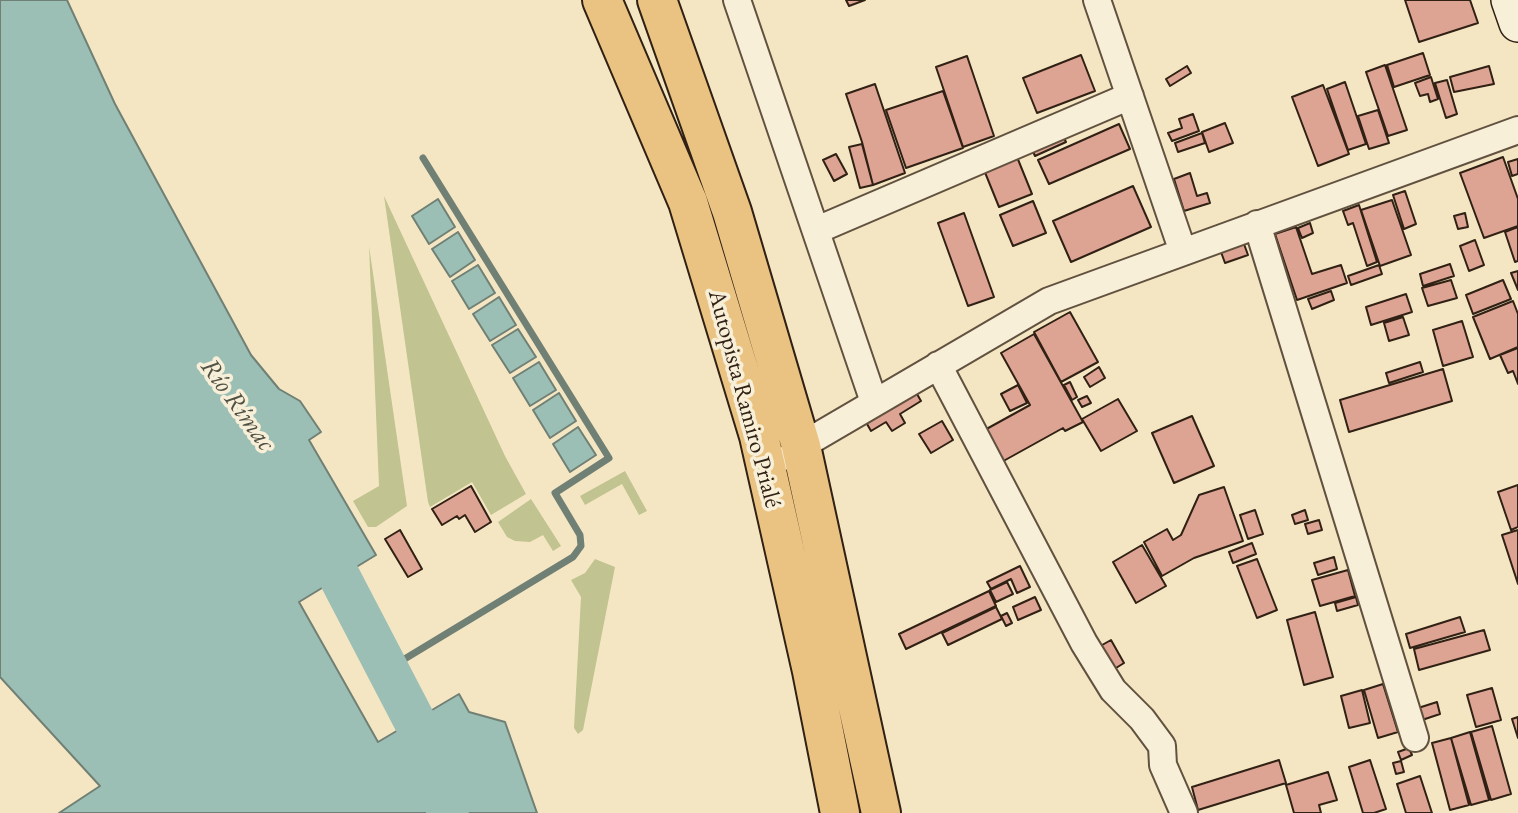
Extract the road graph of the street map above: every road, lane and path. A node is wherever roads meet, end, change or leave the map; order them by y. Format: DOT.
graph roads {
  1 [pos="603,0"];
  2 [pos="657,0"];
  3 [pos="737,0"];
  4 [pos="1097,0"];
  5 [pos="1510,0"];
  6 [pos="1518,23"];
  7 [pos="1130,96"];
  8 [pos="1518,130"];
  9 [pos="1257,224"];
  10 [pos="817,230"];
  11 [pos="1183,252"];
  12 [pos="938,365"];
  13 [pos="874,402"];
  14 [pos="801,446"];
  15 [pos="768,478"];
  16 [pos="1415,738"];
  17 [pos="840,813"];
  18 [pos="881,813"];
  19 [pos="1184,813"];
  1 -- 15 [label="highway, Autopista Ramiro Prialé"];
  2 -- 14 [label="highway, Autopista Ramiro Prialé"];
  3 -- 10 [label="street"];
  4 -- 7 [label="street"];
  5 -- 6 [label="street"];
  7 -- 10 [label="street"];
  7 -- 11 [label="street"];
  8 -- 9 [label="street"];
  9 -- 11 [label="street"];
  9 -- 16 [label="street"];
  10 -- 13 [label="street"];
  11 -- 12 [label="street"];
  12 -- 13 [label="street"];
  12 -- 19 [label="street"];
  13 -- 14 [label="street"];
  14 -- 15 [label="street"];
  14 -- 18 [label="highway, Autopista Ramiro Prialé"];
  15 -- 17 [label="highway, Autopista Ramiro Prialé"];
}
